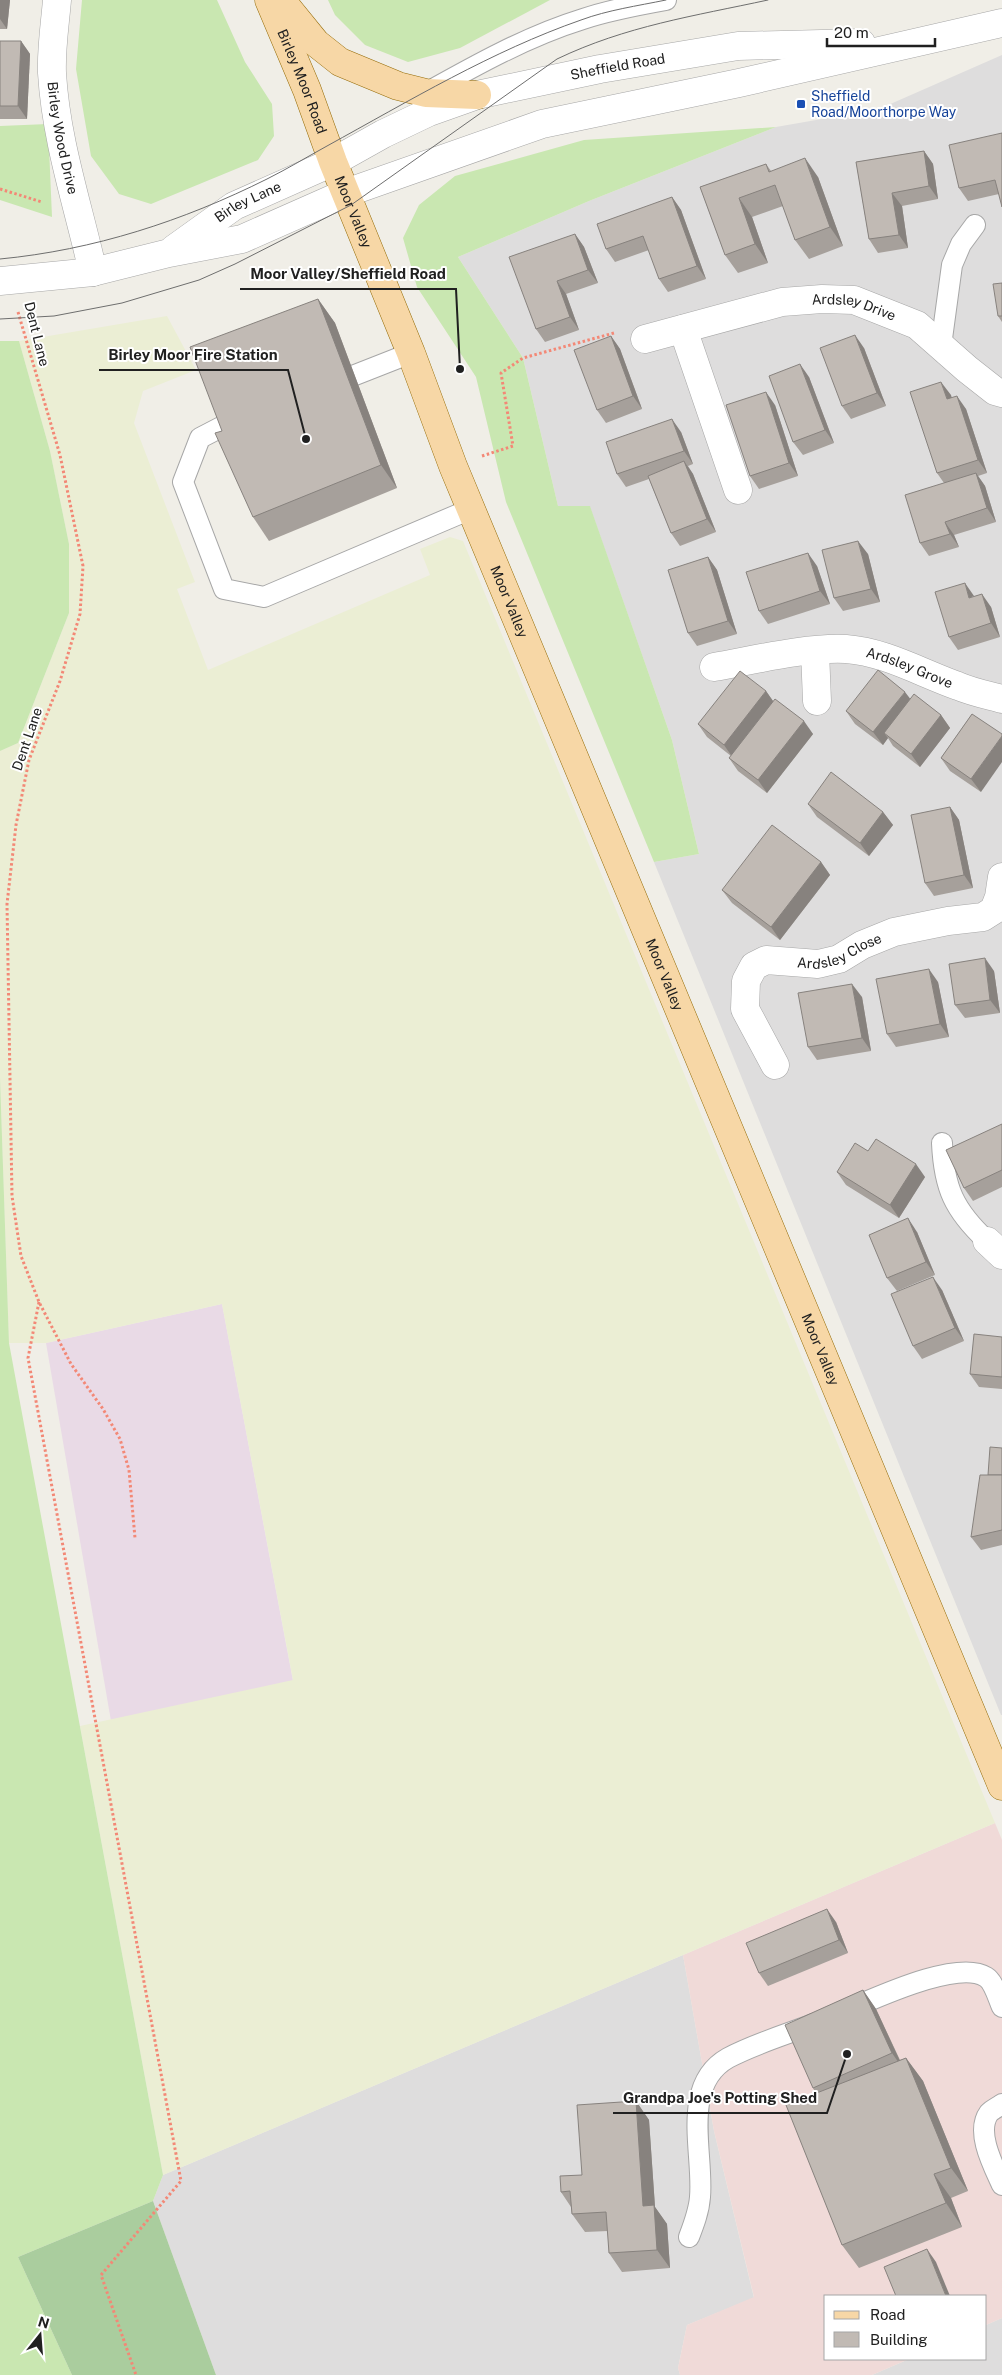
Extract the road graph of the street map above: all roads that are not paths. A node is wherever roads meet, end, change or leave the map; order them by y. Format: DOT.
graph roads {
  1 [pos="57,0"];
  2 [pos="270,0"];
  3 [pos="281,0"];
  4 [pos="666,0"];
  5 [pos="1002,23"];
  6 [pos="920,42"];
  7 [pos="426,93"];
  8 [pos="478,95"];
  9 [pos="383,134"];
  10 [pos="333,162"];
  11 [pos="346,193"];
  12 [pos="975,225"];
  13 [pos="169,253"];
  14 [pos="93,272"];
  15 [pos="7,281"];
  16 [pos="683,329"];
  17 [pos="645,339"];
  18 [pos="941,346"];
  19 [pos="411,353"];
  20 [pos="355,375"];
  21 [pos="1002,393"];
  22 [pos="227,424"];
  23 [pos="738,490"];
  24 [pos="471,509"];
  25 [pos="815,651"];
  26 [pos="714,667"];
  27 [pos="1002,699"];
  28 [pos="817,701"];
  29 [pos="1002,877"];
  30 [pos="775,1065"];
  31 [pos="942,1143"];
  32 [pos="994,1248"];
  33 [pos="1002,1786"];
  34 [pos="1002,2007"];
  35 [pos="1002,2104"];
  36 [pos="1002,2185"];
  37 [pos="689,2237"];
  1 -- 14 [label="street, Birley Wood Drive"];
  2 -- 10 [label="main road, Birley Moor Road"];
  3 -- 7 [label="main road"];
  4 -- 7 [label="lane"];
  5 -- 6 [label="street, Sheffield Road"];
  6 -- 8 [label="street, Sheffield Road"];
  6 -- 11 [label="street, Sheffield Road"];
  7 -- 8 [label="main road"];
  7 -- 9 [label="lane"];
  8 -- 9 [label="street, Sheffield Road"];
  9 -- 10 [label="street, Sheffield Road"];
  10 -- 11 [label="main road, Moor Valley"];
  10 -- 13 [label="street, Birley Lane"];
  11 -- 13 [label="street, Birley Lane"];
  11 -- 19 [label="main road, Moor Valley"];
  12 -- 18 [label="lane"];
  13 -- 14 [label="street, Birley Lane"];
  14 -- 15 [label="street, Birley Lane"];
  16 -- 17 [label="street, Ardsley Drive"];
  16 -- 18 [label="street, Ardsley Drive"];
  16 -- 23 [label="street"];
  18 -- 21 [label="street, Ardsley Drive"];
  19 -- 20 [label="lane"];
  19 -- 24 [label="main road, Moor Valley"];
  22 -- 24 [label="lane"];
  24 -- 33 [label="main road, Moor Valley"];
  25 -- 26 [label="street, Ardsley Grove"];
  25 -- 27 [label="street, Ardsley Grove"];
  25 -- 28 [label="street"];
  29 -- 30 [label="street, Ardsley Close"];
  31 -- 32 [label="lane"];
  34 -- 37 [label="lane"];
  35 -- 36 [label="lane"];
}
